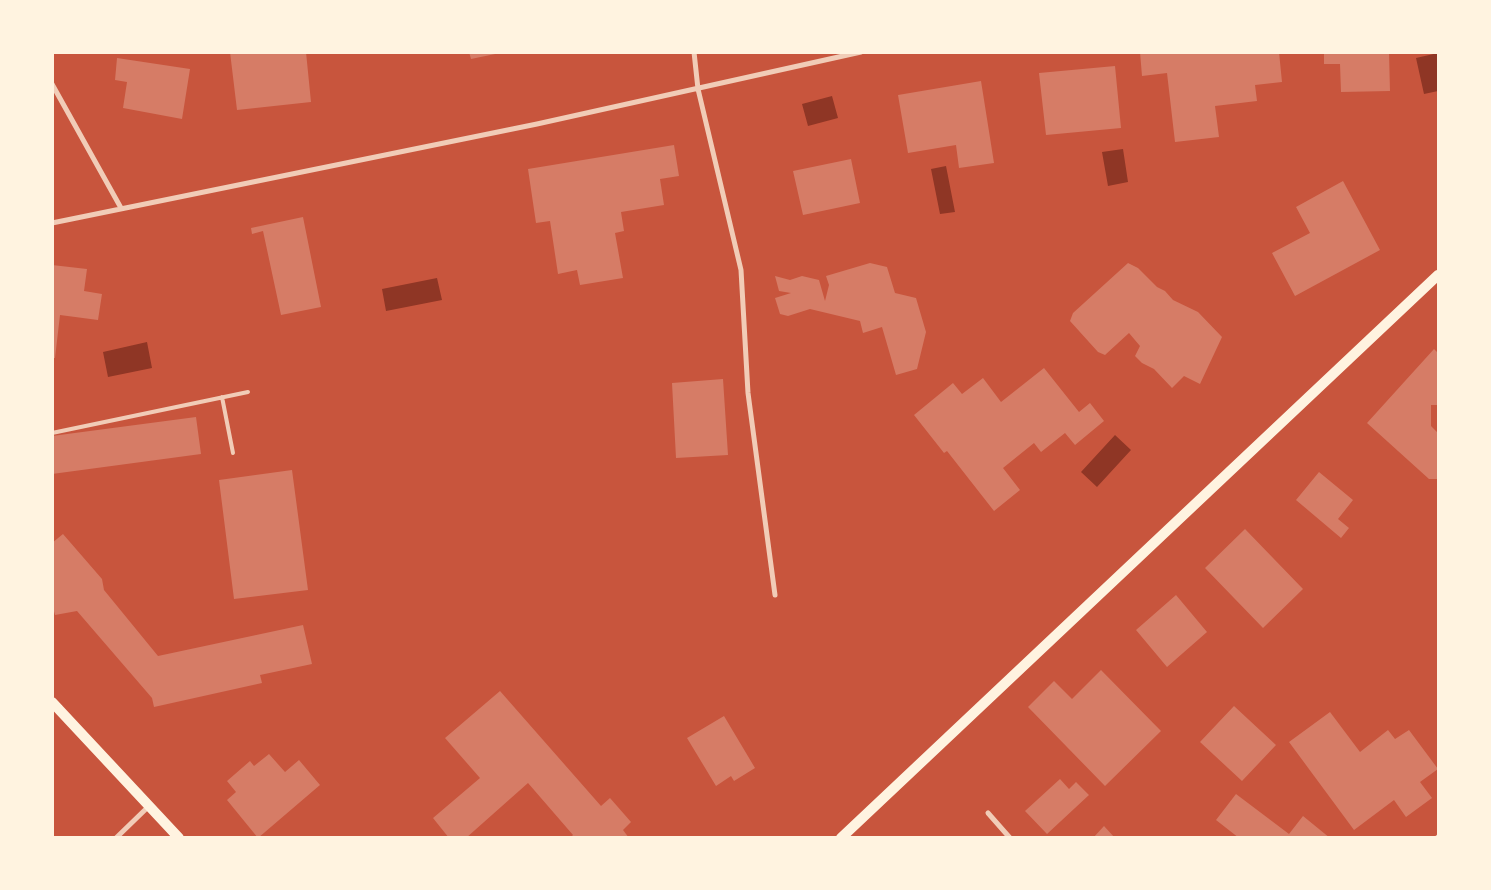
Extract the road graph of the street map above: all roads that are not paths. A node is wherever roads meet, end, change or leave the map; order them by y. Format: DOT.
graph roads {
  1 [pos="694,52"];
  2 [pos="861,52"];
  3 [pos="52,84"];
  4 [pos="698,89"];
  5 [pos="121,208"];
  6 [pos="52,223"];
  7 [pos="1438,275"];
  8 [pos="248,392"];
  9 [pos="222,397"];
  10 [pos="52,433"];
  11 [pos="233,452"];
  12 [pos="775,595"];
  13 [pos="52,702"];
  14 [pos="149,806"];
  15 [pos="988,813"];
  16 [pos="116,838"];
  17 [pos="179,838"];
  18 [pos="841,838"];
  19 [pos="1010,838"];
  1 -- 4 [label="street"];
  2 -- 4 [label="street"];
  3 -- 5 [label="street"];
  4 -- 5 [label="street"];
  4 -- 12 [label="street"];
  5 -- 6 [label="street"];
  7 -- 18 [label="main road"];
  8 -- 9 [label="lane"];
  9 -- 10 [label="lane"];
  9 -- 11 [label="lane"];
  13 -- 14 [label="main road"];
  14 -- 16 [label="street"];
  14 -- 17 [label="main road"];
  15 -- 19 [label="street"];
}
